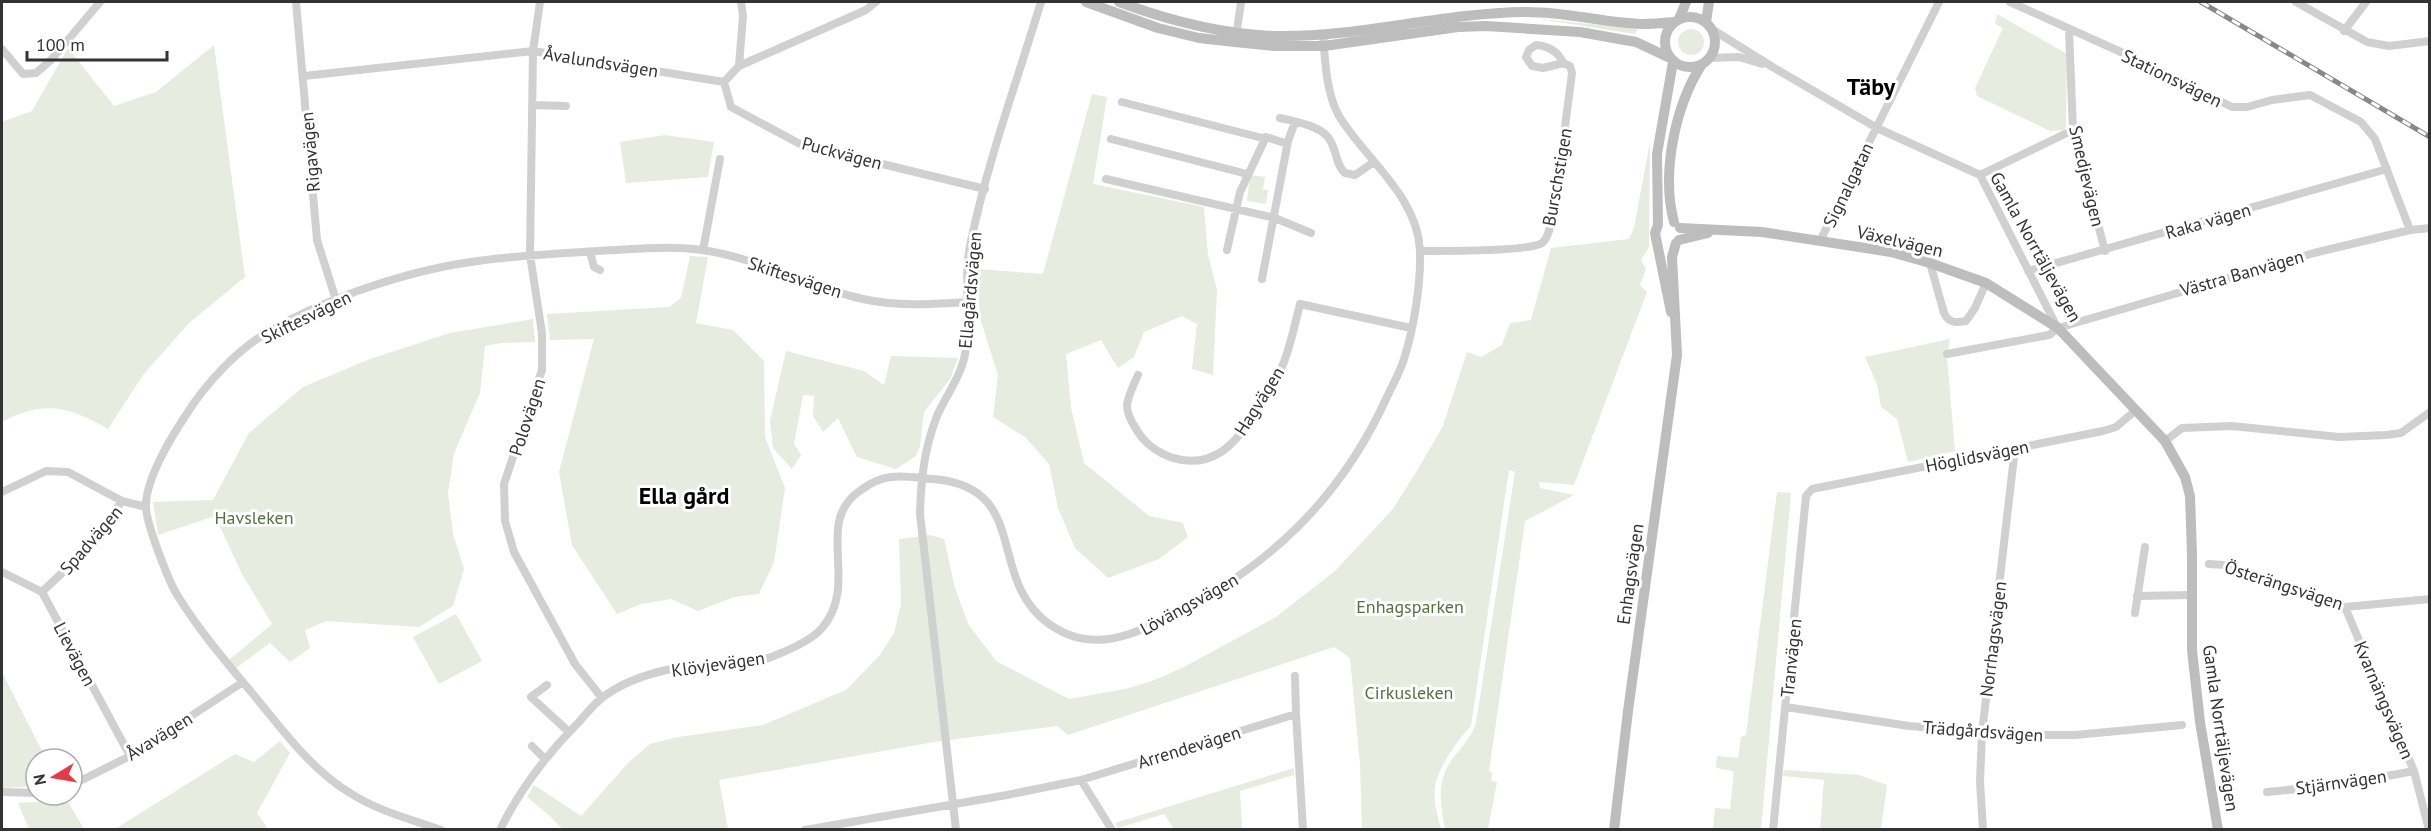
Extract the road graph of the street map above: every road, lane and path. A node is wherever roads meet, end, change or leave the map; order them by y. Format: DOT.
graph roads {
  1 [pos="100,2"];
  2 [pos="296,2"];
  3 [pos="540,2"];
  4 [pos="741,2"];
  5 [pos="876,2"];
  6 [pos="1041,2"];
  7 [pos="1086,2"];
  8 [pos="1119,2"];
  9 [pos="1241,2"];
  10 [pos="1686,2"];
  11 [pos="1709,2"];
  12 [pos="1939,2"];
  13 [pos="2010,2"];
  14 [pos="2296,2"];
  15 [pos="2366,2"];
  16 [pos="1677,21"];
  17 [pos="1708,25"];
  18 [pos="2069,30"];
  19 [pos="2344,31"];
  20 [pos="1323,34"];
  21 [pos="1236,37"];
  22 [pos="2430,41"];
  23 [pos="1324,46"];
  24 [pos="2,49"];
  25 [pos="533,51"];
  26 [pos="1672,60"];
  27 [pos="1706,61"];
  28 [pos="1563,63"];
  29 [pos="740,66"];
  30 [pos="1771,66"];
  31 [pos="304,76"];
  32 [pos="724,82"];
  33 [pos="1122,102"];
  34 [pos="532,105"];
  35 [pos="566,106"];
  36 [pos="1280,118"];
  37 [pos="1295,122"];
  38 [pos="1877,128"];
  39 [pos="2073,130"];
  40 [pos="1266,137"];
  41 [pos="1111,139"];
  42 [pos="1288,141"];
  43 [pos="720,159"];
  44 [pos="1374,162"];
  45 [pos="2387,169"];
  46 [pos="1247,174"];
  47 [pos="1980,175"];
  48 [pos="1106,179"];
  49 [pos="985,189"];
  50 [pos="1236,210"];
  51 [pos="1275,218"];
  52 [pos="1658,225"];
  53 [pos="1677,225"];
  54 [pos="2430,228"];
  55 [pos="1720,230"];
  56 [pos="2410,230"];
  57 [pos="1311,233"];
  58 [pos="1678,241"];
  59 [pos="1820,242"];
  60 [pos="1659,243"];
  61 [pos="703,250"];
  62 [pos="1227,250"];
  63 [pos="2104,250"];
  64 [pos="590,252"];
  65 [pos="1420,252"];
  66 [pos="530,255"];
  67 [pos="1930,263"];
  68 [pos="600,270"];
  69 [pos="2028,271"];
  70 [pos="1262,279"];
  71 [pos="1986,283"];
  72 [pos="336,300"];
  73 [pos="968,302"];
  74 [pos="1674,323"];
  75 [pos="1411,328"];
  76 [pos="2058,328"];
  77 [pos="1947,354"];
  78 [pos="1138,375"];
  79 [pos="2136,410"];
  80 [pos="2430,412"];
  81 [pos="2165,441"];
  82 [pos="2015,448"];
  83 [pos="921,478"];
  84 [pos="1812,489"];
  85 [pos="2,492"];
  86 [pos="122,501"];
  87 [pos="146,507"];
  88 [pos="2145,546"];
  89 [pos="2209,564"];
  90 [pos="2,572"];
  91 [pos="42,592"];
  92 [pos="2192,595"];
  93 [pos="2137,596"];
  94 [pos="2430,599"];
  95 [pos="2345,607"];
  96 [pos="2135,613"];
  97 [pos="1295,676"];
  98 [pos="243,682"];
  99 [pos="547,685"];
  100 [pos="602,698"];
  101 [pos="1786,707"];
  102 [pos="1296,714"];
  103 [pos="2182,725"];
  104 [pos="569,732"];
  105 [pos="1982,733"];
  106 [pos="532,746"];
  107 [pos="130,756"];
  108 [pos="545,759"];
  109 [pos="2414,771"];
  110 [pos="84,779"];
  111 [pos="1081,780"];
  112 [pos="2,792"];
  113 [pos="2267,792"];
  114 [pos="24,793"];
  115 [pos="953,804"];
  116 [pos="441,830"];
  117 [pos="500,830"];
  118 [pos="805,830"];
  119 [pos="956,830"];
  120 [pos="1112,830"];
  121 [pos="1303,830"];
  122 [pos="1614,830"];
  123 [pos="1773,830"];
  124 [pos="1983,830"];
  125 [pos="2218,830"];
  126 [pos="2429,830"];
  1 -- 24 [label="street"];
  2 -- 31 [label="street, Rigavägen"];
  3 -- 25 [label="street, Polovägen"];
  4 -- 29 [label="street"];
  5 -- 29 [label="street"];
  6 -- 49 [label="street, Ellagårdsvägen"];
  7 -- 21 [label="street"];
  8 -- 21 [label="street"];
  9 -- 21 [label="street"];
  10 -- 16 [label="street"];
  11 -- 17 [label="street"];
  12 -- 38 [label="street"];
  13 -- 18 [label="street, Stationsvägen"];
  14 -- 19 [label="street"];
  15 -- 19 [label="street"];
  16 -- 17 [label="street"];
  16 -- 20 [label="street"];
  16 -- 26 [label="street"];
  17 -- 27 [label="street"];
  17 -- 30 [label="street, Gamla Norrtäljevägen"];
  18 -- 39 [label="street, Smedjevägen"];
  18 -- 45 [label="street, Stationsvägen"];
  19 -- 22 [label="street"];
  20 -- 21 [label="street"];
  20 -- 23 [label="street, Lövängsvägen"];
  21 -- 23 [label="street"];
  23 -- 26 [label="street"];
  23 -- 44 [label="street, Lövängsvägen"];
  25 -- 31 [label="street, Åvalundsvägen"];
  25 -- 32 [label="street, Åvalundsvägen"];
  25 -- 34 [label="street, Polovägen"];
  26 -- 27 [label="street"];
  26 -- 52 [label="street"];
  27 -- 30 [label="street, Gamla Norrtäljevägen"];
  27 -- 53 [label="street"];
  28 -- 65 [label="street, Burschstigen"];
  29 -- 32 [label="street"];
  30 -- 38 [label="street, Gamla Norrtäljevägen"];
  31 -- 72 [label="street, Rigavägen"];
  32 -- 49 [label="street, Puckvägen"];
  33 -- 40 [label="street"];
  34 -- 35 [label="street"];
  34 -- 66 [label="street, Polovägen"];
  36 -- 37 [label="street"];
  37 -- 42 [label="street"];
  37 -- 44 [label="street"];
  38 -- 47 [label="street, Gamla Norrtäljevägen"];
  38 -- 59 [label="street, Signalgatan"];
  39 -- 47 [label="street"];
  39 -- 63 [label="street, Smedjevägen"];
  40 -- 42 [label="street"];
  40 -- 46 [label="street"];
  41 -- 46 [label="street"];
  42 -- 51 [label="street"];
  43 -- 61 [label="street"];
  44 -- 65 [label="street, Lövängsvägen"];
  45 -- 56 [label="street, Stationsvägen"];
  45 -- 63 [label="street, Raka vägen"];
  46 -- 50 [label="street"];
  47 -- 69 [label="street, Gamla Norrtäljevägen"];
  48 -- 50 [label="street"];
  49 -- 73 [label="street, Ellagårdsvägen"];
  50 -- 51 [label="street"];
  50 -- 62 [label="street"];
  51 -- 57 [label="street"];
  51 -- 70 [label="street"];
  52 -- 53 [label="street"];
  52 -- 60 [label="street"];
  53 -- 55 [label="street"];
  53 -- 58 [label="street"];
  54 -- 56 [label="street, Västra Banvägen"];
  55 -- 58 [label="street"];
  55 -- 59 [label="street, Växelvägen"];
  56 -- 76 [label="street, Västra Banvägen"];
  58 -- 60 [label="street"];
  58 -- 74 [label="street, Enhagsvägen"];
  59 -- 67 [label="street, Växelvägen"];
  60 -- 74 [label="street, Enhagsvägen"];
  61 -- 64 [label="street, Skiftesvägen"];
  61 -- 73 [label="street, Skiftesvägen"];
  63 -- 69 [label="street, Raka vägen"];
  64 -- 66 [label="street, Skiftesvägen"];
  64 -- 68 [label="street"];
  65 -- 75 [label="street, Lövängsvägen"];
  66 -- 72 [label="street, Skiftesvägen"];
  66 -- 100 [label="street, Polovägen"];
  67 -- 71 [label="street, Växelvägen"];
  67 -- 71 [label="street"];
  69 -- 76 [label="street, Gamla Norrtäljevägen"];
  71 -- 76 [label="street, Växelvägen"];
  72 -- 87 [label="street, Skiftesvägen"];
  73 -- 83 [label="street, Ellagårdsvägen"];
  74 -- 122 [label="street, Enhagsvägen"];
  75 -- 78 [label="street, Hagvägen"];
  75 -- 83 [label="street, Lövängsvägen"];
  76 -- 77 [label="street, Västra Banvägen"];
  76 -- 79 [label="street, Gamla Norrtäljevägen"];
  79 -- 81 [label="street, Gamla Norrtäljevägen"];
  79 -- 82 [label="street, Höglidsvägen"];
  80 -- 81 [label="street"];
  81 -- 92 [label="street, Gamla Norrtäljevägen"];
  82 -- 84 [label="street, Höglidsvägen"];
  82 -- 105 [label="street, Norrhagsvägen"];
  83 -- 100 [label="street, Klövjevägen"];
  83 -- 115 [label="street, Ellagårdsvägen"];
  84 -- 101 [label="street, Tranvägen"];
  85 -- 86 [label="street"];
  86 -- 87 [label="street, Spadvägen"];
  86 -- 91 [label="street, Spadvägen"];
  87 -- 98 [label="street"];
  88 -- 93 [label="street"];
  89 -- 95 [label="street, Österängsvägen"];
  90 -- 91 [label="street"];
  91 -- 107 [label="street, Lievägen"];
  92 -- 93 [label="street"];
  92 -- 125 [label="street, Gamla Norrtäljevägen"];
  93 -- 96 [label="street"];
  94 -- 95 [label="street, Österängsvägen"];
  95 -- 109 [label="street, Kvarnängsvägen"];
  97 -- 102 [label="street"];
  98 -- 107 [label="street, Åvavägen"];
  98 -- 116 [label="street"];
  99 -- 104 [label="street"];
  100 -- 104 [label="street, Klövjevägen"];
  101 -- 105 [label="street, Trädgårdsvägen"];
  101 -- 123 [label="street, Tranvägen"];
  102 -- 111 [label="street, Arrendevägen"];
  102 -- 121 [label="street"];
  103 -- 105 [label="street, Trädgårdsvägen"];
  104 -- 108 [label="street, Klövjevägen"];
  105 -- 124 [label="street, Norrhagsvägen"];
  106 -- 108 [label="street"];
  107 -- 110 [label="street, Åvavägen"];
  108 -- 117 [label="street, Klövjevägen"];
  109 -- 113 [label="street, Stjärnvägen"];
  109 -- 126 [label="street, Kvarnängsvägen"];
  111 -- 115 [label="street, Arrendevägen"];
  111 -- 120 [label="street"];
  112 -- 114 [label="street"];
  115 -- 118 [label="street, Arrendevägen"];
  115 -- 119 [label="street, Ellagårdsvägen"];
}
